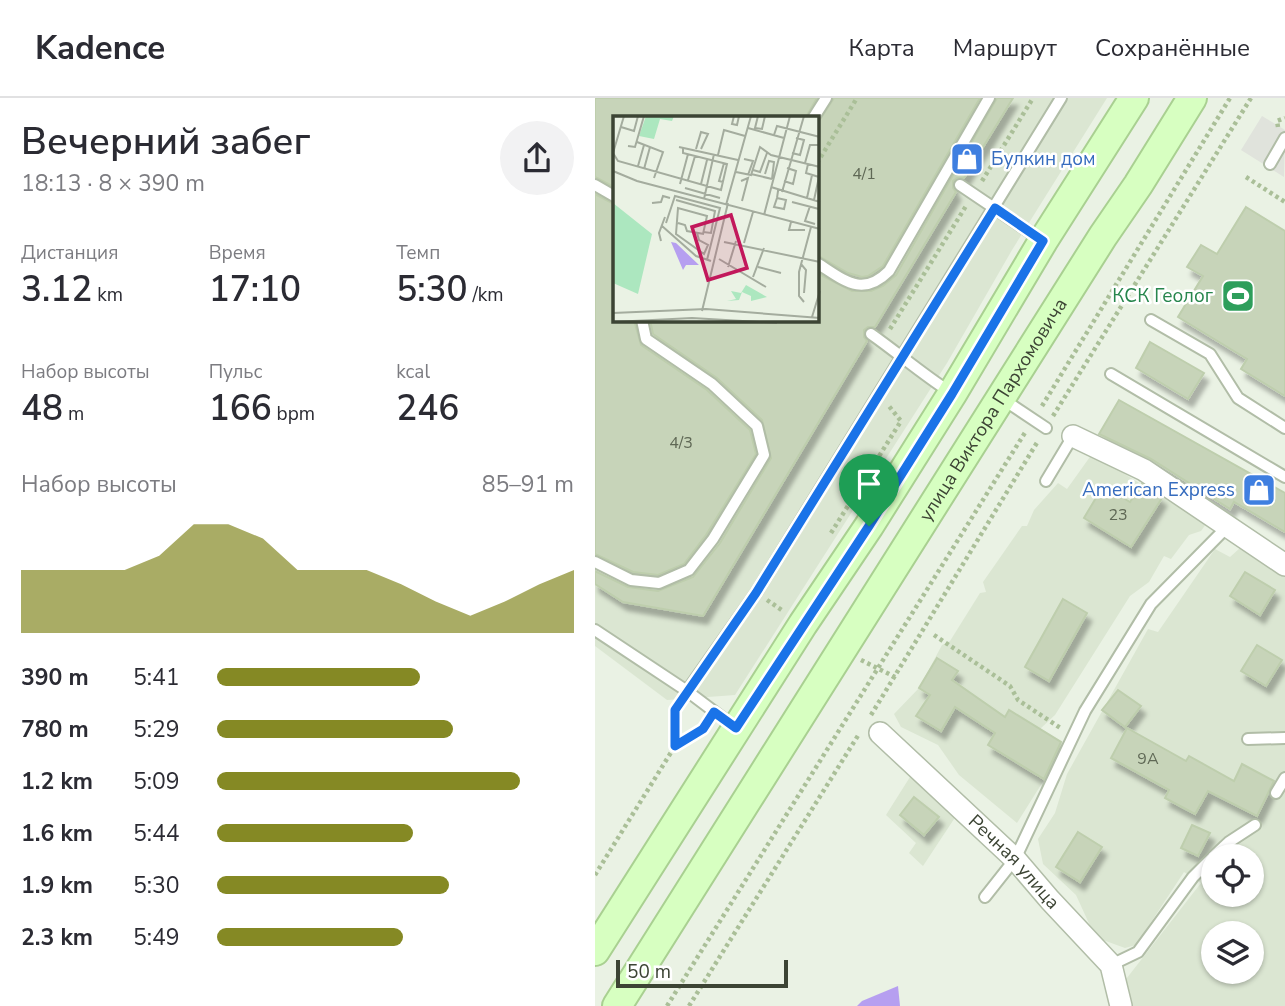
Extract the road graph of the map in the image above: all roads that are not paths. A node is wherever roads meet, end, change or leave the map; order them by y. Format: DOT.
graph roads {
  1 [pos="826,98"];
  2 [pos="989,98"];
  3 [pos="1061,98"];
  4 [pos="1134,98"];
  5 [pos="1192,98"];
  6 [pos="815,116"];
  7 [pos="1285,138"];
  8 [pos="1270,164"];
  9 [pos="595,185"];
  10 [pos="960,185"];
  11 [pos="613,195"];
  12 [pos="995,208"];
  13 [pos="1043,241"];
  14 [pos="819,264"];
  15 [pos="1151,320"];
  16 [pos="642,322"];
  17 [pos="874,329"];
  18 [pos="902,356"];
  19 [pos="1111,374"];
  20 [pos="952,394"];
  21 [pos="1001,398"];
  22 [pos="1046,428"];
  23 [pos="1285,428"];
  24 [pos="1073,436"];
  25 [pos="1285,477"];
  26 [pos="1046,481"];
  27 [pos="869,526"];
  28 [pos="1228,526"];
  29 [pos="906,551"];
  30 [pos="595,562"];
  31 [pos="1285,565"];
  32 [pos="595,630"];
  33 [pos="687,691"];
  34 [pos="725,720"];
  35 [pos="880,733"];
  36 [pos="1285,738"];
  37 [pos="1248,739"];
  38 [pos="1285,778"];
  39 [pos="1276,793"];
  40 [pos="1255,825"];
  41 [pos="1227,844"];
  42 [pos="1015,859"];
  43 [pos="1201,869"];
  44 [pos="985,897"];
  45 [pos="595,951"];
  46 [pos="1111,965"];
  47 [pos="617,1006"];
  48 [pos="1121,1006"];
  1 -- 6 [label="lane"];
  2 -- 14 [label="lane"];
  3 -- 12 [label="lane"];
  4 -- 13 [label="main road"];
  5 -- 21 [label="main road, улица Виктора Пархомовича"];
  7 -- 8 [label="lane"];
  9 -- 11 [label="lane"];
  10 -- 12 [label="lane"];
  12 -- 13 [label="lane"];
  12 -- 18 [label="lane"];
  13 -- 20 [label="main road"];
  15 -- 23 [label="lane"];
  16 -- 30 [label="lane"];
  17 -- 18 [label="lane"];
  18 -- 20 [label="lane"];
  18 -- 33 [label="lane"];
  19 -- 25 [label="lane"];
  20 -- 27 [label="main road"];
  21 -- 22 [label="lane"];
  21 -- 29 [label="main road, улица Виктора Пархомовича"];
  24 -- 26 [label="lane"];
  24 -- 28 [label="street"];
  27 -- 29 [label="main road"];
  27 -- 34 [label="main road"];
  28 -- 31 [label="street"];
  28 -- 42 [label="lane"];
  29 -- 47 [label="main road, улица Виктора Пархомовича"];
  32 -- 33 [label="lane"];
  33 -- 34 [label="lane"];
  34 -- 45 [label="main road"];
  35 -- 42 [label="street, Речная улица"];
  36 -- 37 [label="lane"];
  38 -- 39 [label="lane"];
  40 -- 41 [label="lane"];
  42 -- 44 [label="lane"];
  42 -- 46 [label="street, Речная улица"];
  43 -- 46 [label="lane"];
  46 -- 48 [label="street, Речная улица"];
}
